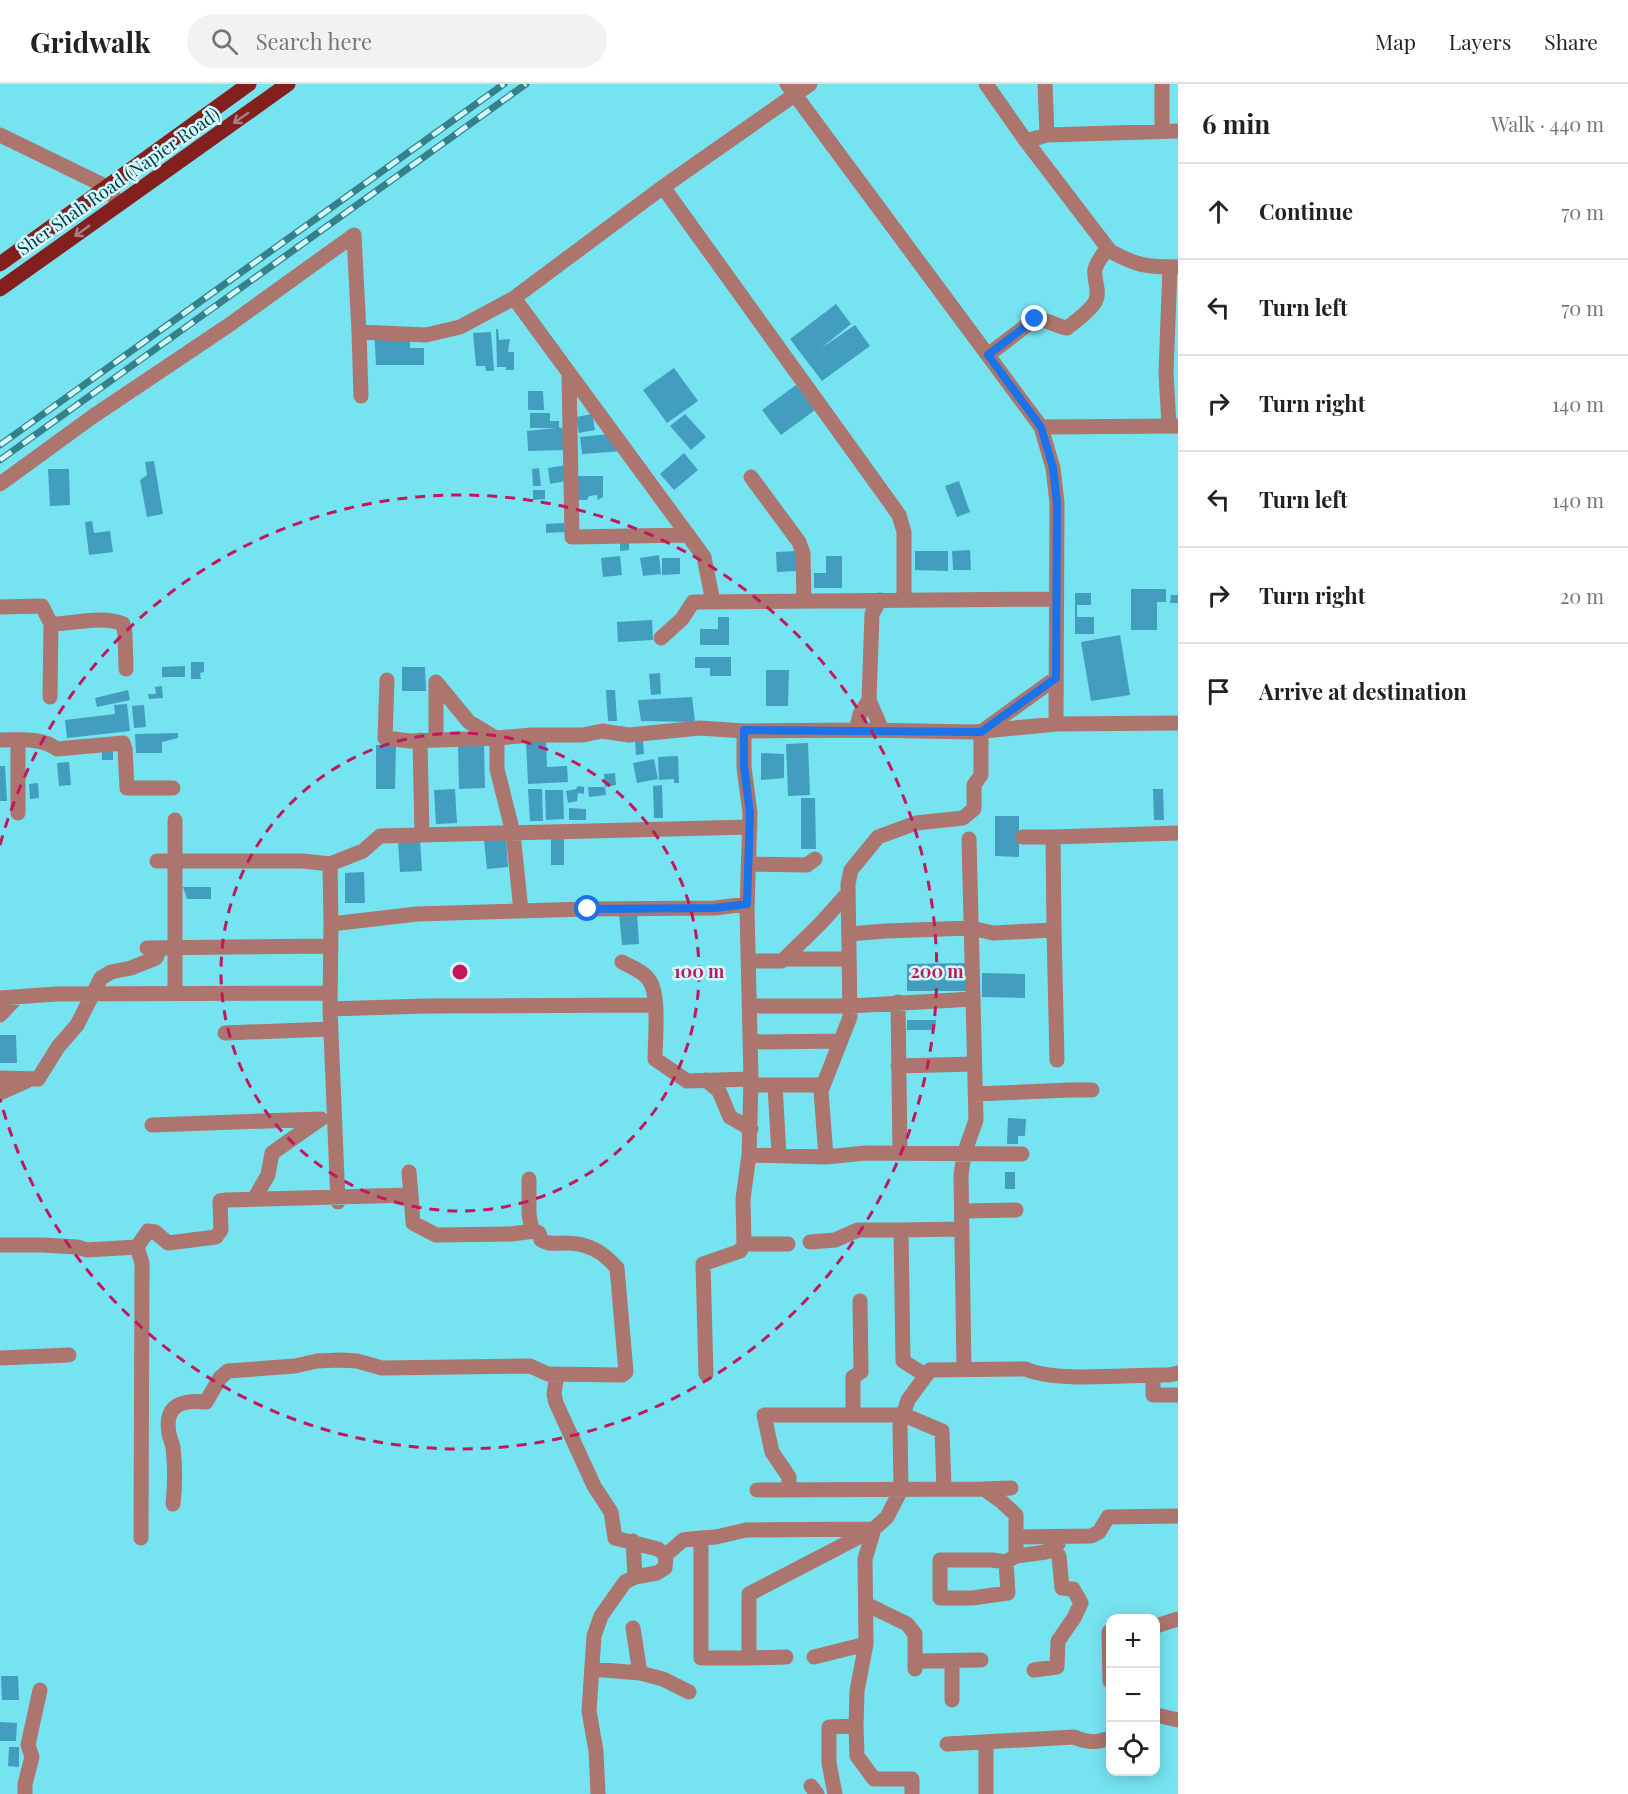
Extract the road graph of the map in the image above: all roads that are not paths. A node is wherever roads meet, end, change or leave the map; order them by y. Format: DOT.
graph roads {
  1 [pos="249,84"];
  2 [pos="288,84"];
  3 [pos="810,84"];
  4 [pos="986,84"];
  5 [pos="1045,84"];
  6 [pos="1162,84"];
  7 [pos="791,89"];
  8 [pos="1162,131"];
  9 [pos="1178,131"];
  10 [pos="0,135"];
  11 [pos="1047,135"];
  12 [pos="1026,141"];
  13 [pos="107,187"];
  14 [pos="663,187"];
  15 [pos="119,204"];
  16 [pos="1107,248"];
  17 [pos="0,264"];
  18 [pos="1174,267"];
  19 [pos="0,289"];
  20 [pos="514,298"];
  21 [pos="359,332"];
  22 [pos="988,355"];
  23 [pos="569,375"];
  24 [pos="361,396"];
  25 [pos="1173,426"];
  26 [pos="1041,427"];
  27 [pos="751,477"];
  28 [pos="0,484"];
  29 [pos="688,535"];
  30 [pos="1055,599"];
  31 [pos="880,600"];
  32 [pos="904,600"];
  33 [pos="804,601"];
  34 [pos="713,602"];
  35 [pos="0,607"];
  36 [pos="51,624"];
  37 [pos="661,639"];
  38 [pos="126,669"];
  39 [pos="1056,678"];
  40 [pos="387,680"];
  41 [pos="50,697"];
  42 [pos="869,700"];
  43 [pos="1178,723"];
  44 [pos="1056,724"];
  45 [pos="744,730"];
  46 [pos="856,730"];
  47 [pos="882,730"];
  48 [pos="981,732"];
  49 [pos="497,738"];
  50 [pos="436,739"];
  51 [pos="0,740"];
  52 [pos="18,740"];
  53 [pos="420,740"];
  54 [pos="173,788"];
  55 [pos="18,813"];
  56 [pos="175,820"];
  57 [pos="750,827"];
  58 [pos="513,833"];
  59 [pos="1178,833"];
  60 [pos="422,835"];
  61 [pos="1023,837"];
  62 [pos="1053,837"];
  63 [pos="969,839"];
  64 [pos="815,859"];
  65 [pos="158,861"];
  66 [pos="175,861"];
  67 [pos="330,864"];
  68 [pos="749,864"];
  69 [pos="848,892"];
  70 [pos="747,904"];
  71 [pos="521,911"];
  72 [pos="331,924"];
  73 [pos="971,928"];
  74 [pos="1054,930"];
  75 [pos="849,934"];
  76 [pos="331,946"];
  77 [pos="175,947"];
  78 [pos="784,959"];
  79 [pos="849,959"];
  80 [pos="749,961"];
  81 [pos="622,962"];
  82 [pos="330,993"];
  83 [pos="93,994"];
  84 [pos="175,994"];
  85 [pos="17,996"];
  86 [pos="0,998"];
  87 [pos="973,999"];
  88 [pos="898,1002"];
  89 [pos="655,1005"];
  90 [pos="750,1006"];
  91 [pos="850,1006"];
  92 [pos="330,1009"];
  93 [pos="0,1015"];
  94 [pos="331,1029"];
  95 [pos="225,1033"];
  96 [pos="840,1041"];
  97 [pos="751,1042"];
  98 [pos="1057,1060"];
  99 [pos="974,1064"];
  100 [pos="898,1066"];
  101 [pos="0,1078"];
  102 [pos="32,1079"];
  103 [pos="705,1080"];
  104 [pos="751,1082"];
  105 [pos="775,1085"];
  106 [pos="823,1085"];
  107 [pos="1092,1090"];
  108 [pos="0,1093"];
  109 [pos="975,1094"];
  110 [pos="328,1118"];
  111 [pos="152,1125"];
  112 [pos="751,1129"];
  113 [pos="900,1153"];
  114 [pos="964,1154"];
  115 [pos="1022,1154"];
  116 [pos="749,1155"];
  117 [pos="779,1155"];
  118 [pos="826,1157"];
  119 [pos="409,1173"];
  120 [pos="529,1179"];
  121 [pos="411,1195"];
  122 [pos="254,1199"];
  123 [pos="337,1199"];
  124 [pos="1016,1210"];
  125 [pos="962,1211"];
  126 [pos="962,1229"];
  127 [pos="902,1230"];
  128 [pos="532,1232"];
  129 [pos="810,1242"];
  130 [pos="744,1244"];
  131 [pos="788,1244"];
  132 [pos="0,1245"];
  133 [pos="137,1247"];
  134 [pos="860,1300"];
  135 [pos="69,1355"];
  136 [pos="0,1358"];
  137 [pos="964,1369"];
  138 [pos="1178,1373"];
  139 [pos="557,1374"];
  140 [pos="706,1374"];
  141 [pos="1153,1375"];
  142 [pos="925,1376"];
  143 [pos="1178,1395"];
  144 [pos="853,1414"];
  145 [pos="904,1415"];
  146 [pos="1011,1488"];
  147 [pos="944,1489"];
  148 [pos="984,1489"];
  149 [pos="757,1490"];
  150 [pos="789,1490"];
  151 [pos="901,1490"];
  152 [pos="173,1504"];
  153 [pos="1178,1516"];
  154 [pos="874,1529"];
  155 [pos="1016,1537"];
  156 [pos="1068,1537"];
  157 [pos="141,1538"];
  158 [pos="701,1538"];
  159 [pos="633,1541"];
  160 [pos="1050,1549"];
  161 [pos="666,1555"];
  162 [pos="1011,1559"];
  163 [pos="635,1577"];
  164 [pos="866,1604"];
  165 [pos="1178,1619"];
  166 [pos="1160,1624"];
  167 [pos="633,1628"];
  168 [pos="866,1644"];
  169 [pos="786,1657"];
  170 [pos="814,1657"];
  171 [pos="749,1658"];
  172 [pos="981,1660"];
  173 [pos="952,1661"];
  174 [pos="592,1669"];
  175 [pos="1034,1670"];
  176 [pos="639,1673"];
  177 [pos="40,1690"];
  178 [pos="689,1692"];
  179 [pos="952,1700"];
  180 [pos="1160,1716"];
  181 [pos="1178,1720"];
  182 [pos="856,1726"];
  183 [pos="1106,1739"];
  184 [pos="986,1742"];
  185 [pos="947,1744"];
  186 [pos="829,1755"];
  187 [pos="857,1756"];
  188 [pos="26,1794"];
  189 [pos="598,1794"];
  190 [pos="835,1794"];
  191 [pos="912,1794"];
  192 [pos="986,1794"];
  1 -- 13 [label="main road, Sher Shah Road (Napier Road)"];
  2 -- 15 [label="main road, Sher Shah Road (Napier Road), one-way"];
  3 -- 7 [label="street"];
  4 -- 12 [label="street"];
  5 -- 11 [label="street"];
  6 -- 8 [label="street"];
  7 -- 14 [label="street"];
  7 -- 22 [label="street"];
  8 -- 9 [label="street"];
  8 -- 11 [label="street"];
  10 -- 13 [label="street"];
  11 -- 12 [label="street"];
  12 -- 16 [label="street"];
  13 -- 15 [label="street"];
  13 -- 17 [label="main road, Sher Shah Road (Napier Road)"];
  14 -- 20 [label="street"];
  14 -- 32 [label="street"];
  15 -- 19 [label="main road, Sher Shah Road (Napier Road), one-way"];
  16 -- 18 [label="street"];
  16 -- 22 [label="street"];
  18 -- 25 [label="street"];
  20 -- 21 [label="street"];
  20 -- 23 [label="street"];
  21 -- 24 [label="street"];
  21 -- 28 [label="street"];
  22 -- 26 [label="street"];
  23 -- 29 [label="street"];
  23 -- 29 [label="street"];
  25 -- 26 [label="street"];
  26 -- 30 [label="street"];
  27 -- 33 [label="street"];
  29 -- 34 [label="street"];
  30 -- 32 [label="street"];
  30 -- 39 [label="street"];
  31 -- 32 [label="street"];
  31 -- 33 [label="street"];
  31 -- 42 [label="street"];
  33 -- 34 [label="street"];
  34 -- 37 [label="street"];
  35 -- 36 [label="street"];
  36 -- 38 [label="street"];
  36 -- 41 [label="street"];
  39 -- 44 [label="street"];
  39 -- 48 [label="street"];
  40 -- 53 [label="street"];
  42 -- 46 [label="street"];
  42 -- 47 [label="street"];
  43 -- 44 [label="street"];
  44 -- 48 [label="street"];
  45 -- 46 [label="street"];
  45 -- 49 [label="street"];
  45 -- 57 [label="street"];
  46 -- 47 [label="street"];
  47 -- 48 [label="street"];
  48 -- 69 [label="street"];
  49 -- 50 [label="street"];
  49 -- 50 [label="street"];
  49 -- 58 [label="street"];
  50 -- 53 [label="street"];
  51 -- 52 [label="street"];
  52 -- 54 [label="street"];
  52 -- 55 [label="street"];
  53 -- 60 [label="street"];
  56 -- 66 [label="street"];
  57 -- 58 [label="street"];
  57 -- 68 [label="street"];
  58 -- 60 [label="street"];
  58 -- 71 [label="street"];
  59 -- 62 [label="street"];
  60 -- 67 [label="street"];
  61 -- 62 [label="street"];
  62 -- 74 [label="street"];
  63 -- 73 [label="street"];
  64 -- 68 [label="street"];
  65 -- 66 [label="street"];
  66 -- 67 [label="street"];
  66 -- 77 [label="street"];
  67 -- 72 [label="street"];
  68 -- 70 [label="street"];
  69 -- 75 [label="street"];
  69 -- 78 [label="street"];
  70 -- 71 [label="street"];
  70 -- 80 [label="street"];
  71 -- 72 [label="street"];
  72 -- 76 [label="street"];
  73 -- 74 [label="street"];
  73 -- 75 [label="street"];
  73 -- 87 [label="street"];
  74 -- 98 [label="street"];
  75 -- 79 [label="street"];
  76 -- 77 [label="street"];
  76 -- 82 [label="street"];
  77 -- 83 [label="street"];
  77 -- 84 [label="street"];
  78 -- 79 [label="street"];
  78 -- 80 [label="street"];
  79 -- 91 [label="street"];
  80 -- 90 [label="street"];
  81 -- 89 [label="street"];
  82 -- 84 [label="street"];
  82 -- 92 [label="street"];
  83 -- 84 [label="street"];
  83 -- 85 [label="street"];
  83 -- 102 [label="street"];
  85 -- 86 [label="street"];
  85 -- 93 [label="street"];
  87 -- 88 [label="street"];
  87 -- 99 [label="street"];
  88 -- 91 [label="street"];
  88 -- 100 [label="street"];
  89 -- 92 [label="street"];
  89 -- 103 [label="street"];
  90 -- 91 [label="street"];
  90 -- 97 [label="street"];
  91 -- 96 [label="street"];
  92 -- 94 [label="street"];
  94 -- 95 [label="street"];
  94 -- 110 [label="street"];
  96 -- 97 [label="street"];
  96 -- 106 [label="street"];
  97 -- 104 [label="street"];
  99 -- 100 [label="street"];
  99 -- 109 [label="street"];
  100 -- 113 [label="street"];
  101 -- 102 [label="street"];
  102 -- 108 [label="street"];
  103 -- 104 [label="street"];
  103 -- 112 [label="street"];
  104 -- 105 [label="street"];
  104 -- 112 [label="street"];
  105 -- 106 [label="street"];
  105 -- 117 [label="street"];
  106 -- 118 [label="street"];
  107 -- 109 [label="street"];
  109 -- 114 [label="street"];
  110 -- 111 [label="street"];
  110 -- 122 [label="street"];
  110 -- 123 [label="street"];
  112 -- 116 [label="street"];
  113 -- 114 [label="street"];
  113 -- 118 [label="street"];
  114 -- 115 [label="street"];
  114 -- 125 [label="street"];
  116 -- 117 [label="street"];
  116 -- 130 [label="street"];
  117 -- 118 [label="street"];
  119 -- 121 [label="street"];
  120 -- 128 [label="street"];
  121 -- 123 [label="street"];
  121 -- 128 [label="street"];
  122 -- 123 [label="street"];
  122 -- 133 [label="street"];
  124 -- 125 [label="street"];
  125 -- 126 [label="street"];
  126 -- 127 [label="street"];
  126 -- 137 [label="street"];
  127 -- 129 [label="street"];
  127 -- 142 [label="street"];
  128 -- 139 [label="street"];
  130 -- 131 [label="street"];
  130 -- 140 [label="street"];
  132 -- 133 [label="street"];
  133 -- 157 [label="street"];
  134 -- 144 [label="street"];
  135 -- 136 [label="street"];
  137 -- 141 [label="street"];
  137 -- 142 [label="street"];
  138 -- 141 [label="street"];
  139 -- 152 [label="street"];
  139 -- 159 [label="street"];
  141 -- 143 [label="street"];
  142 -- 145 [label="street"];
  144 -- 145 [label="street"];
  144 -- 150 [label="street"];
  145 -- 147 [label="street"];
  145 -- 151 [label="street"];
  146 -- 148 [label="street"];
  147 -- 148 [label="street"];
  147 -- 151 [label="street"];
  148 -- 155 [label="street"];
  149 -- 150 [label="street"];
  150 -- 151 [label="street"];
  151 -- 154 [label="street"];
  153 -- 156 [label="street"];
  154 -- 158 [label="street"];
  154 -- 164 [label="street"];
  154 -- 171 [label="street"];
  155 -- 156 [label="street"];
  155 -- 162 [label="street"];
  156 -- 160 [label="street"];
  158 -- 161 [label="street"];
  158 -- 171 [label="street"];
  159 -- 161 [label="street"];
  159 -- 163 [label="street"];
  160 -- 162 [label="street"];
  160 -- 175 [label="street"];
  161 -- 163 [label="street"];
  162 -- 162 [label="street"];
  163 -- 174 [label="street"];
  164 -- 168 [label="street"];
  164 -- 173 [label="street"];
  165 -- 166 [label="street"];
  167 -- 176 [label="street"];
  168 -- 170 [label="street"];
  168 -- 182 [label="street"];
  169 -- 171 [label="street"];
  172 -- 173 [label="street"];
  173 -- 179 [label="street"];
  174 -- 176 [label="street"];
  174 -- 189 [label="street"];
  176 -- 178 [label="street"];
  177 -- 188 [label="street"];
  180 -- 181 [label="street"];
  182 -- 186 [label="street"];
  182 -- 187 [label="street"];
  183 -- 184 [label="street"];
  184 -- 185 [label="street"];
  184 -- 192 [label="street"];
  186 -- 187 [label="street"];
  186 -- 190 [label="street"];
  187 -- 191 [label="street"];
}
